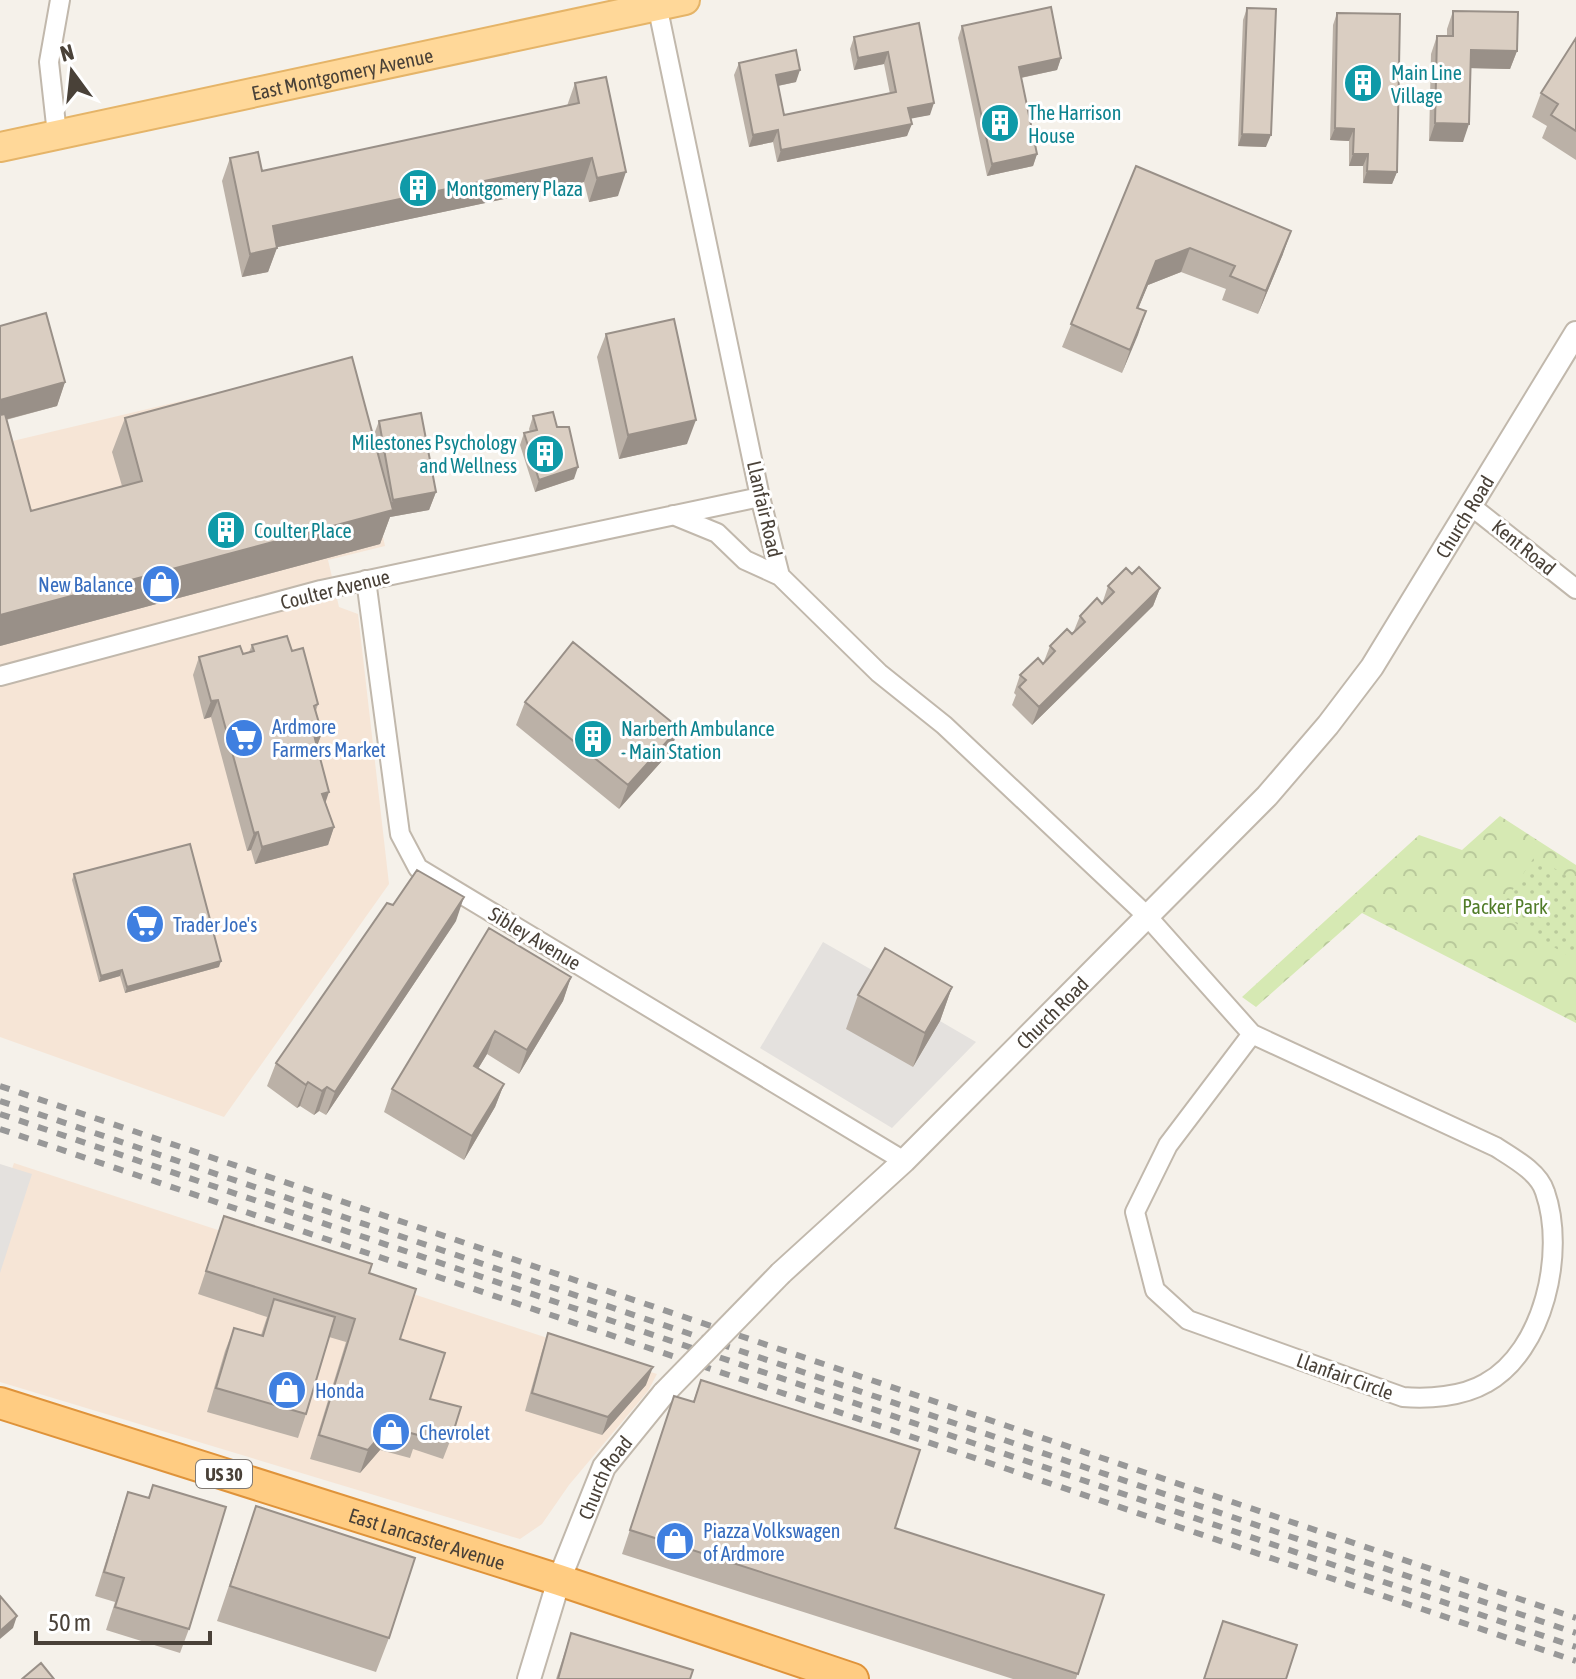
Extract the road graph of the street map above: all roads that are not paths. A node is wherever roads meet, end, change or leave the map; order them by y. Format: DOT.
graph roads {
  1 [pos="60,0"];
  2 [pos="685,0"];
  3 [pos="657,3"];
  4 [pos="57,134"];
  5 [pos="0,147"];
  6 [pos="1576,333"];
  7 [pos="760,497"];
  8 [pos="1471,506"];
  9 [pos="673,515"];
  10 [pos="780,576"];
  11 [pos="366,580"];
  12 [pos="1576,589"];
  13 [pos="0,676"];
  14 [pos="1146,915"];
  15 [pos="1252,1034"];
  16 [pos="904,1161"];
  17 [pos="0,1403"];
  18 [pos="559,1580"];
  19 [pos="529,1679"];
  20 [pos="853,1679"];
  1 -- 4 [label="street"];
  2 -- 3 [label="main road, East Montgomery Avenue"];
  3 -- 4 [label="main road, East Montgomery Avenue"];
  3 -- 7 [label="street, Llanfair Road"];
  4 -- 5 [label="main road, East Montgomery Avenue"];
  6 -- 8 [label="street, Church Road"];
  7 -- 9 [label="street, Coulter Avenue"];
  7 -- 10 [label="street, Llanfair Road"];
  8 -- 12 [label="street, Kent Road"];
  8 -- 14 [label="street, Church Road"];
  9 -- 10 [label="street"];
  9 -- 11 [label="street, Coulter Avenue"];
  10 -- 14 [label="street, Llanfair Road"];
  11 -- 13 [label="street, Coulter Avenue"];
  11 -- 16 [label="street, Sibley Avenue"];
  14 -- 15 [label="street, Llanfair Circle"];
  14 -- 16 [label="street, Church Road"];
  15 -- 15 [label="street, Llanfair Circle"];
  16 -- 18 [label="street, Church Road, bridge"];
  17 -- 18 [label="highway, East Lancaster Avenue / US 30"];
  18 -- 19 [label="street, Church Road"];
  18 -- 20 [label="highway, East Lancaster Avenue / US 30"];
}
